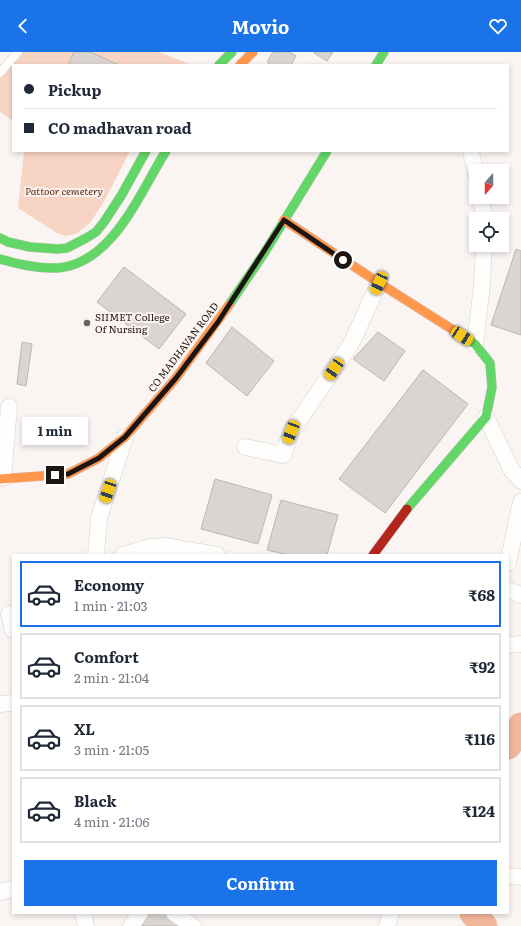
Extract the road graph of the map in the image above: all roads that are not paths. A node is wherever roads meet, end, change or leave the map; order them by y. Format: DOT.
graph roads {
  1 [pos="18,52"];
  2 [pos="232,52"];
  3 [pos="253,52"];
  4 [pos="384,52"];
  5 [pos="220,64"];
  6 [pos="241,64"];
  7 [pos="377,64"];
  8 [pos="0,74"];
  9 [pos="145,152"];
  10 [pos="165,152"];
  11 [pos="326,152"];
  12 [pos="471,152"];
  13 [pos="474,164"];
  14 [pos="284,220"];
  15 [pos="0,238"];
  16 [pos="484,252"];
  17 [pos="0,259"];
  18 [pos="379,283"];
  19 [pos="475,344"];
  20 [pos="9,408"];
  21 [pos="486,417"];
  22 [pos="125,437"];
  23 [pos="245,447"];
  24 [pos="2,479"];
  25 [pos="521,481"];
  26 [pos="521,502"];
  27 [pos="96,554"];
  28 [pos="126,554"];
  29 [pos="211,554"];
  30 [pos="374,554"];
  31 [pos="509,558"];
  32 [pos="509,590"];
  33 [pos="521,596"];
  34 [pos="9,614"];
  35 [pos="12,626"];
  36 [pos="521,644"];
  37 [pos="509,645"];
  38 [pos="12,702"];
  39 [pos="0,704"];
  40 [pos="509,876"];
  41 [pos="521,877"];
  42 [pos="12,889"];
  43 [pos="0,892"];
  44 [pos="83,914"];
  45 [pos="139,914"];
  46 [pos="175,914"];
  47 [pos="391,914"];
  48 [pos="86,926"];
  49 [pos="131,926"];
  50 [pos="193,926"];
  51 [pos="387,926"];
  1 -- 8 [label="lane"];
  2 -- 5 [label="street"];
  3 -- 6 [label="street"];
  4 -- 7 [label="street"];
  9 -- 15 [label="street"];
  10 -- 17 [label="street"];
  11 -- 14 [label="street, CO MADHAVAN ROAD"];
  12 -- 13 [label="street"];
  14 -- 18 [label="street"];
  14 -- 22 [label="street, CO MADHAVAN ROAD"];
  16 -- 19 [label="street"];
  18 -- 19 [label="street"];
  18 -- 23 [label="street"];
  19 -- 21 [label="street"];
  20 -- 24 [label="street"];
  21 -- 25 [label="street"];
  21 -- 30 [label="street"];
  22 -- 24 [label="street, CO MADHAVAN ROAD"];
  22 -- 27 [label="street"];
  26 -- 31 [label="street"];
  28 -- 29 [label="street"];
  32 -- 33 [label="street"];
  34 -- 35 [label="street"];
  36 -- 37 [label="street"];
  38 -- 39 [label="street"];
  40 -- 41 [label="street"];
  42 -- 43 [label="street"];
  44 -- 48 [label="street"];
  45 -- 49 [label="street"];
  46 -- 50 [label="street"];
  47 -- 51 [label="street"];
}
